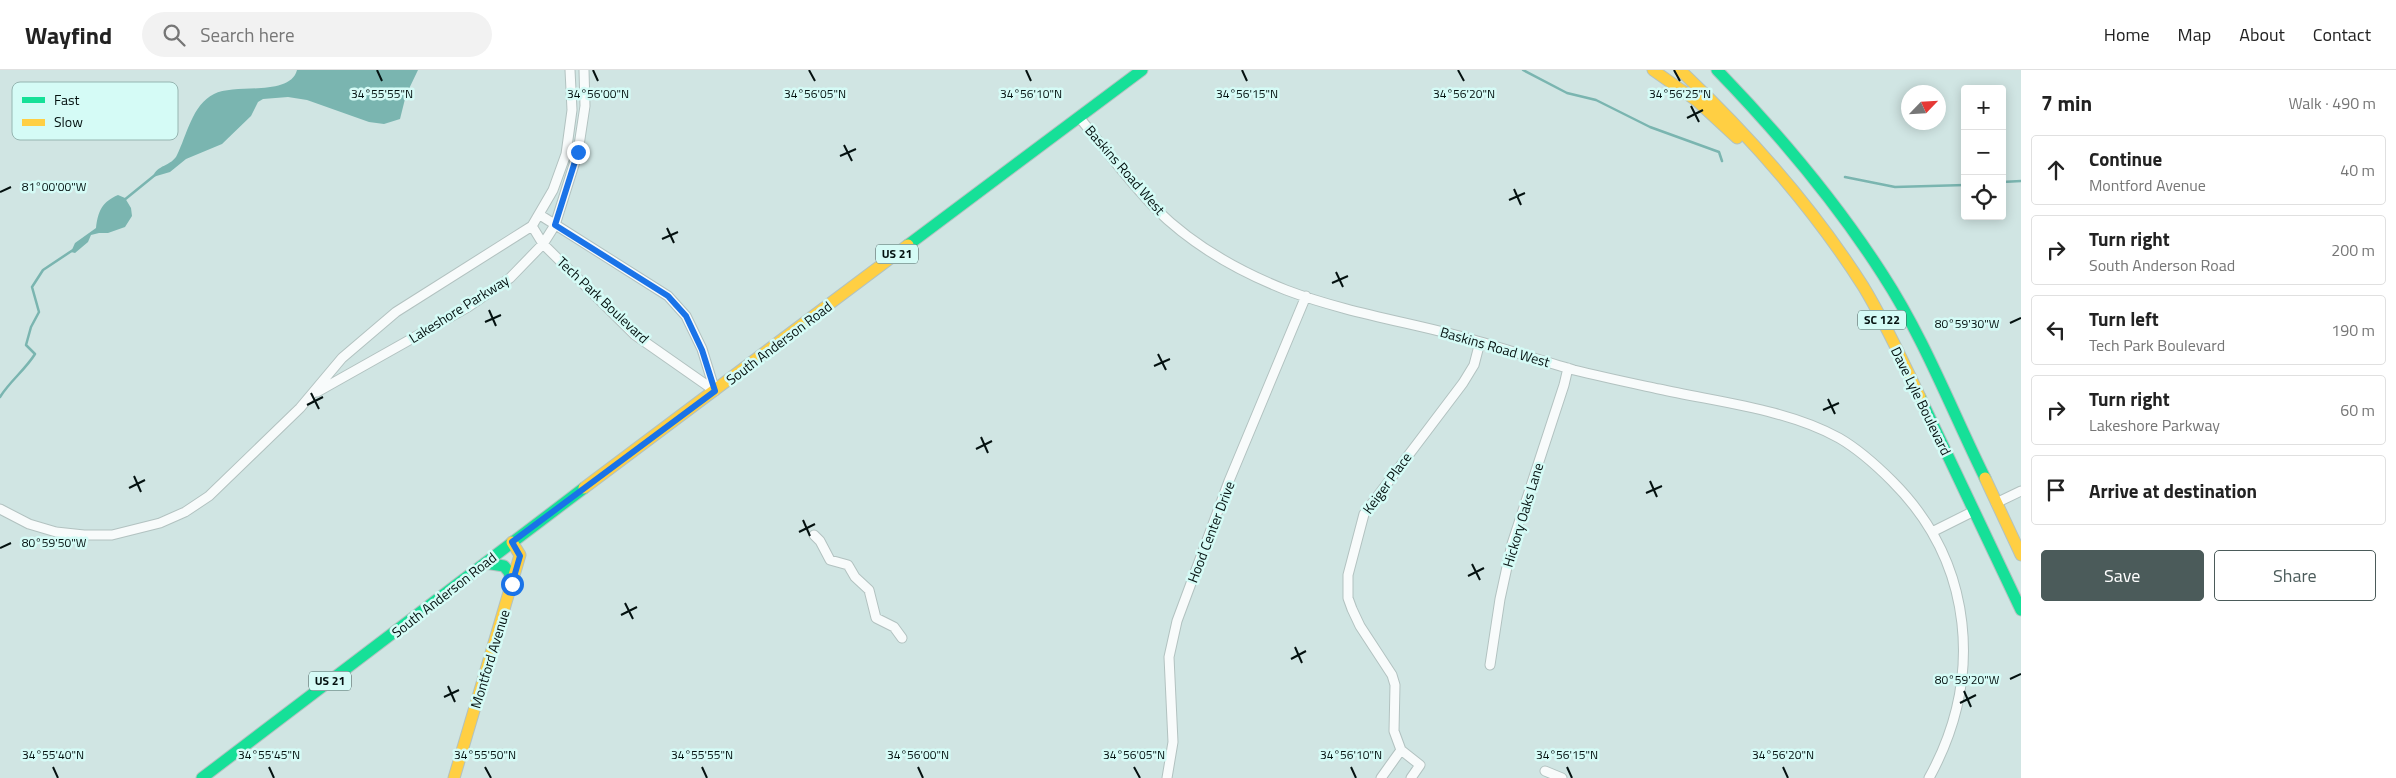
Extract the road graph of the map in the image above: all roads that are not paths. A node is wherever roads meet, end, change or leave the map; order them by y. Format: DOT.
graph roads {
  1 [pos="570,70"];
  2 [pos="584,70"];
  3 [pos="1142,70"];
  4 [pos="1653,70"];
  5 [pos="1680,70"];
  6 [pos="1717,70"];
  7 [pos="1728,70"];
  8 [pos="1079,117"];
  9 [pos="1797,157"];
  10 [pos="540,215"];
  11 [pos="555,225"];
  12 [pos="532,226"];
  13 [pos="543,244"];
  14 [pos="1842,256"];
  15 [pos="1306,296"];
  16 [pos="1480,342"];
  17 [pos="1568,368"];
  18 [pos="715,391"];
  19 [pos="313,395"];
  20 [pos="2021,491"];
  21 [pos="1996,503"];
  22 [pos="0,509"];
  23 [pos="1974,512"];
  24 [pos="1932,532"];
  25 [pos="814,535"];
  26 [pos="512,542"];
  27 [pos="2021,555"];
  28 [pos="485,563"];
  29 [pos="512,584"];
  30 [pos="2021,610"];
  31 [pos="902,638"];
  32 [pos="1490,665"];
  33 [pos="1401,750"];
  34 [pos="1545,770"];
  35 [pos="202,778"];
  36 [pos="454,778"];
  37 [pos="1167,778"];
  38 [pos="1380,778"];
  39 [pos="1411,778"];
  40 [pos="1562,778"];
  41 [pos="1929,778"];
  1 -- 10 [label="street, Lakeshore Parkway"];
  2 -- 11 [label="street, Lakeshore Parkway"];
  3 -- 8 [label="main road, South Anderson Road / US 21"];
  4 -- 14 [label="main road"];
  5 -- 14 [label="main road, Dave Lyle Boulevard / SC 122"];
  6 -- 9 [label="main road, Dave Lyle Boulevard / SC 122"];
  7 -- 9 [label="main road"];
  8 -- 15 [label="street, Baskins Road West"];
  8 -- 18 [label="main road, South Anderson Road / US 21"];
  9 -- 21 [label="main road, Dave Lyle Boulevard / SC 122"];
  10 -- 11 [label="street, Tech Park Boulevard"];
  10 -- 12 [label="street, Lakeshore Parkway"];
  11 -- 13 [label="street, Lakeshore Parkway"];
  11 -- 18 [label="street, Tech Park Boulevard"];
  12 -- 13 [label="street, Tech Park Boulevard"];
  12 -- 19 [label="street, Lakeshore Parkway"];
  13 -- 18 [label="street, Tech Park Boulevard"];
  13 -- 19 [label="street, Lakeshore Parkway"];
  14 -- 23 [label="main road, Dave Lyle Boulevard / SC 122"];
  15 -- 16 [label="street, Baskins Road West"];
  15 -- 37 [label="street, Hood Center Drive"];
  16 -- 17 [label="street, Baskins Road West"];
  16 -- 33 [label="street, Keiger Place"];
  17 -- 24 [label="street, Baskins Road West"];
  17 -- 32 [label="street, Hickory Oaks Lane"];
  18 -- 26 [label="main road, South Anderson Road / US 21"];
  19 -- 22 [label="street, Lakeshore Parkway"];
  20 -- 21 [label="street"];
  21 -- 27 [label="main road, Dave Lyle Boulevard / SC 122"];
  23 -- 24 [label="street"];
  23 -- 30 [label="main road, Dave Lyle Boulevard / SC 122"];
  24 -- 41 [label="street, Baskins Road West"];
  25 -- 31 [label="street"];
  26 -- 28 [label="main road, South Anderson Road / US 21"];
  26 -- 29 [label="main road, Montford Avenue"];
  28 -- 29 [label="main road"];
  28 -- 35 [label="main road, South Anderson Road / US 21"];
  29 -- 36 [label="main road, Montford Avenue"];
  33 -- 38 [label="street"];
  33 -- 39 [label="street"];
  34 -- 40 [label="street"];
}
